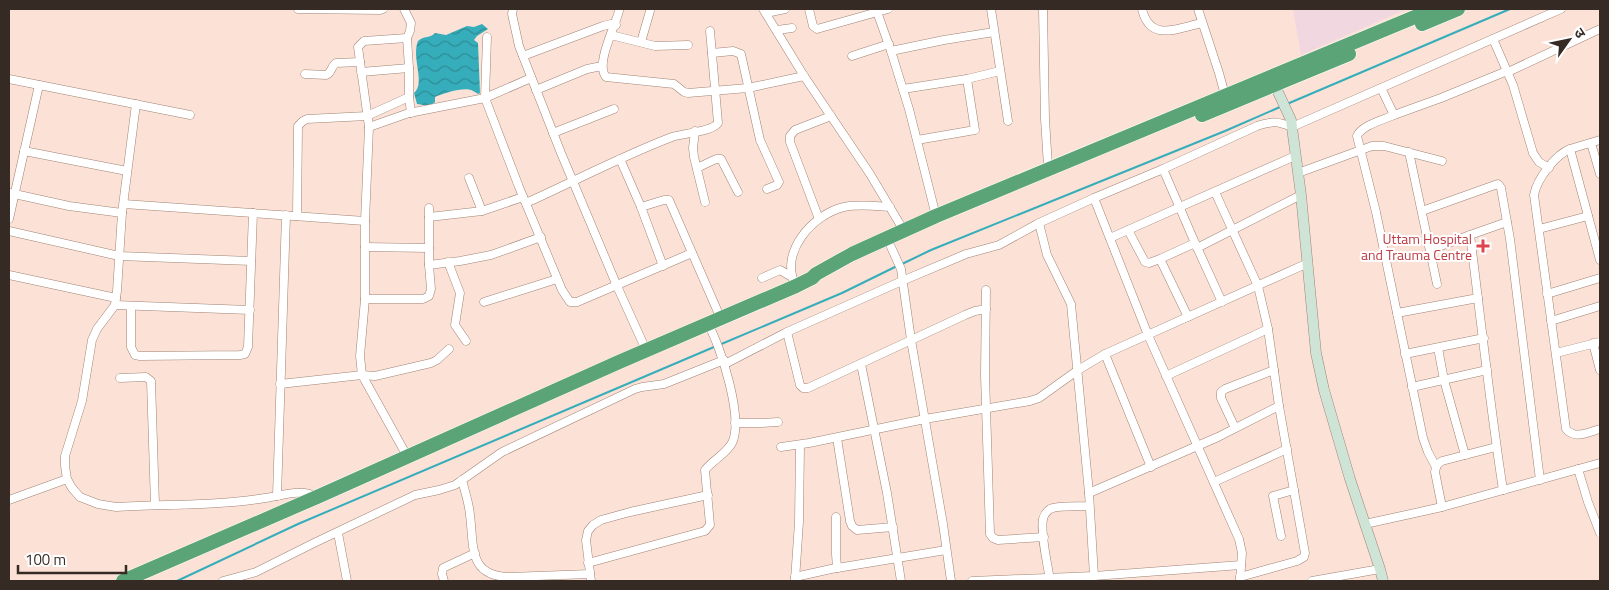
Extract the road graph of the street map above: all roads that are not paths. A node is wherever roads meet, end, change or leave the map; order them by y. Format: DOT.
graph roads {
  1 [pos="298,9"];
  2 [pos="383,9"];
  3 [pos="404,9"];
  4 [pos="513,9"];
  5 [pos="786,9"];
  6 [pos="808,9"];
  7 [pos="888,9"];
  8 [pos="991,9"];
  9 [pos="1043,9"];
  10 [pos="1142,9"];
  11 [pos="1198,9"];
  12 [pos="1434,9"];
  13 [pos="1458,9"];
  14 [pos="1561,9"];
  15 [pos="876,10"];
  16 [pos="620,11"];
  17 [pos="650,11"];
  18 [pos="764,11"];
  19 [pos="1202,22"];
  20 [pos="616,25"];
  21 [pos="792,28"];
  22 [pos="1600,29"];
  23 [pos="777,30"];
  24 [pos="710,31"];
  25 [pos="994,32"];
  26 [pos="611,35"];
  27 [pos="487,37"];
  28 [pos="407,38"];
  29 [pos="1493,38"];
  30 [pos="641,42"];
  31 [pos="688,45"];
  32 [pos="890,48"];
  33 [pos="712,53"];
  34 [pos="523,56"];
  35 [pos="852,56"];
  36 [pos="360,62"];
  37 [pos="602,66"];
  38 [pos="409,68"];
  39 [pos="1000,71"];
  40 [pos="1507,71"];
  41 [pos="361,72"];
  42 [pos="305,74"];
  43 [pos="804,76"];
  44 [pos="9,78"];
  45 [pos="531,78"];
  46 [pos="967,79"];
  47 [pos="1273,80"];
  48 [pos="39,85"];
  49 [pos="748,88"];
  50 [pos="1381,88"];
  51 [pos="903,89"];
  52 [pos="536,90"];
  53 [pos="714,91"];
  54 [pos="1225,95"];
  55 [pos="409,97"];
  56 [pos="485,98"];
  57 [pos="136,104"];
  58 [pos="614,109"];
  59 [pos="411,113"];
  60 [pos="190,115"];
  61 [pos="1394,115"];
  62 [pos="366,116"];
  63 [pos="831,116"];
  64 [pos="1008,120"];
  65 [pos="1292,124"];
  66 [pos="369,127"];
  67 [pos="695,132"];
  68 [pos="553,134"];
  69 [pos="917,140"];
  70 [pos="1600,140"];
  71 [pos="1591,142"];
  72 [pos="1570,149"];
  73 [pos="1361,150"];
  74 [pos="24,152"];
  75 [pos="1409,152"];
  76 [pos="1295,156"];
  77 [pos="620,158"];
  78 [pos="1442,161"];
  79 [pos="696,168"];
  80 [pos="1549,168"];
  81 [pos="1050,169"];
  82 [pos="1163,169"];
  83 [pos="127,171"];
  84 [pos="1298,173"];
  85 [pos="1600,174"];
  86 [pos="469,178"];
  87 [pos="572,182"];
  88 [pos="767,190"];
  89 [pos="738,192"];
  90 [pos="1215,192"];
  91 [pos="11,193"];
  92 [pos="1301,195"];
  93 [pos="1094,198"];
  94 [pos="524,200"];
  95 [pos="705,202"];
  96 [pos="124,204"];
  97 [pos="1179,206"];
  98 [pos="641,207"];
  99 [pos="890,207"];
  100 [pos="429,208"];
  101 [pos="482,210"];
  102 [pos="1422,211"];
  103 [pos="122,213"];
  104 [pos="253,213"];
  105 [pos="286,215"];
  106 [pos="297,216"];
  107 [pos="936,216"];
  108 [pos="1588,216"];
  109 [pos="429,217"];
  110 [pos="819,219"];
  111 [pos="9,220"];
  112 [pos="365,221"];
  113 [pos="1507,222"];
  114 [pos="1039,223"];
  115 [pos="1231,229"];
  116 [pos="1539,229"];
  117 [pos="1128,230"];
  118 [pos="9,231"];
  119 [pos="904,231"];
  120 [pos="1470,236"];
  121 [pos="541,237"];
  122 [pos="1110,238"];
  123 [pos="1196,246"];
  124 [pos="365,247"];
  125 [pos="429,248"];
  126 [pos="893,250"];
  127 [pos="1430,250"];
  128 [pos="692,253"];
  129 [pos="119,256"];
  130 [pos="1160,258"];
  131 [pos="1600,260"];
  132 [pos="251,261"];
  133 [pos="448,262"];
  134 [pos="1308,263"];
  135 [pos="429,265"];
  136 [pos="663,266"];
  137 [pos="9,275"];
  138 [pos="762,278"];
  139 [pos="812,278"];
  140 [pos="1600,278"];
  141 [pos="557,279"];
  142 [pos="794,281"];
  143 [pos="902,281"];
  144 [pos="1437,284"];
  145 [pos="617,286"];
  146 [pos="1258,286"];
  147 [pos="986,290"];
  148 [pos="1547,294"];
  149 [pos="1478,298"];
  150 [pos="365,299"];
  151 [pos="115,301"];
  152 [pos="484,302"];
  153 [pos="1222,302"];
  154 [pos="131,306"];
  155 [pos="1600,306"];
  156 [pos="986,309"];
  157 [pos="250,310"];
  158 [pos="1396,313"];
  159 [pos="1188,317"];
  160 [pos="1551,320"];
  161 [pos="715,326"];
  162 [pos="1268,329"];
  163 [pos="787,332"];
  164 [pos="1148,335"];
  165 [pos="1484,338"];
  166 [pos="911,340"];
  167 [pos="466,341"];
  168 [pos="1597,342"];
  169 [pos="1438,348"];
  170 [pos="449,349"];
  171 [pos="646,350"];
  172 [pos="1556,353"];
  173 [pos="1105,354"];
  174 [pos="1405,354"];
  175 [pos="723,359"];
  176 [pos="860,364"];
  177 [pos="1078,370"];
  178 [pos="1274,370"];
  179 [pos="1487,370"];
  180 [pos="1600,370"];
  181 [pos="362,375"];
  182 [pos="1166,376"];
  183 [pos="120,378"];
  184 [pos="1444,380"];
  185 [pos="280,384"];
  186 [pos="1412,386"];
  187 [pos="1279,406"];
  188 [pos="987,409"];
  189 [pos="925,419"];
  190 [pos="778,422"];
  191 [pos="735,423"];
  192 [pos="1235,428"];
  193 [pos="875,429"];
  194 [pos="1600,429"];
  195 [pos="837,438"];
  196 [pos="800,445"];
  197 [pos="1197,445"];
  198 [pos="1496,446"];
  199 [pos="781,448"];
  200 [pos="1287,450"];
  201 [pos="1465,455"];
  202 [pos="407,456"];
  203 [pos="1600,463"];
  204 [pos="1150,467"];
  205 [pos="1436,467"];
  206 [pos="1578,469"];
  207 [pos="67,479"];
  208 [pos="462,480"];
  209 [pos="1540,480"];
  210 [pos="1214,482"];
  211 [pos="1294,490"];
  212 [pos="1503,490"];
  213 [pos="1088,493"];
  214 [pos="708,494"];
  215 [pos="276,496"];
  216 [pos="317,497"];
  217 [pos="9,500"];
  218 [pos="156,505"];
  219 [pos="1089,506"];
  220 [pos="1442,507"];
  221 [pos="836,516"];
  222 [pos="1365,524"];
  223 [pos="893,527"];
  224 [pos="854,528"];
  225 [pos="836,530"];
  226 [pos="338,532"];
  227 [pos="1600,533"];
  228 [pos="1281,536"];
  229 [pos="1044,538"];
  230 [pos="946,550"];
  231 [pos="475,553"];
  232 [pos="898,557"];
  233 [pos="588,563"];
  234 [pos="1241,565"];
  235 [pos="838,568"];
  236 [pos="1380,569"];
  237 [pos="591,578"];
  238 [pos="1092,578"];
  239 [pos="240,579"];
  240 [pos="503,579"];
  241 [pos="795,579"];
  242 [pos="1050,579"];
  243 [pos="1240,579"];
  244 [pos="123,581"];
  245 [pos="223,581"];
  246 [pos="347,581"];
  247 [pos="444,581"];
  248 [pos="901,581"];
  249 [pos="950,581"];
  250 [pos="972,581"];
  251 [pos="1312,581"];
  252 [pos="1383,581"];
  1 -- 2 [label="street"];
  3 -- 28 [label="street"];
  4 -- 34 [label="street"];
  5 -- 18 [label="street"];
  6 -- 15 [label="street"];
  7 -- 15 [label="street"];
  8 -- 25 [label="street"];
  9 -- 81 [label="street"];
  10 -- 19 [label="street"];
  11 -- 19 [label="street"];
  12 -- 47 [label="highway"];
  13 -- 47 [label="highway"];
  14 -- 29 [label="street"];
  15 -- 32 [label="street"];
  16 -- 20 [label="street"];
  17 -- 30 [label="street"];
  18 -- 23 [label="street"];
  19 -- 54 [label="street"];
  20 -- 26 [label="street"];
  20 -- 34 [label="street"];
  21 -- 23 [label="street"];
  22 -- 40 [label="street"];
  23 -- 43 [label="street"];
  24 -- 33 [label="street"];
  25 -- 32 [label="street"];
  25 -- 39 [label="street"];
  26 -- 30 [label="street"];
  26 -- 37 [label="street"];
  27 -- 56 [label="street"];
  28 -- 36 [label="street"];
  28 -- 38 [label="street"];
  29 -- 40 [label="street"];
  29 -- 50 [label="street"];
  30 -- 31 [label="street"];
  32 -- 35 [label="street"];
  32 -- 51 [label="street"];
  33 -- 49 [label="street"];
  33 -- 53 [label="street"];
  34 -- 45 [label="street"];
  36 -- 41 [label="street"];
  36 -- 42 [label="street"];
  37 -- 52 [label="street"];
  37 -- 53 [label="street"];
  38 -- 41 [label="street"];
  38 -- 55 [label="street"];
  39 -- 46 [label="street"];
  39 -- 64 [label="street"];
  40 -- 61 [label="street"];
  40 -- 80 [label="street"];
  41 -- 62 [label="street"];
  43 -- 49 [label="street"];
  43 -- 63 [label="street"];
  44 -- 48 [label="street"];
  45 -- 52 [label="street"];
  45 -- 56 [label="street"];
  46 -- 51 [label="street"];
  46 -- 69 [label="street"];
  47 -- 54 [label="highway"];
  47 -- 65 [label="street"];
  47 -- 126 [label="highway"];
  48 -- 57 [label="street"];
  48 -- 74 [label="street"];
  49 -- 53 [label="street"];
  49 -- 88 [label="street"];
  50 -- 61 [label="street"];
  50 -- 65 [label="street"];
  51 -- 69 [label="street"];
  52 -- 68 [label="street"];
  53 -- 67 [label="street"];
  54 -- 81 [label="highway"];
  55 -- 59 [label="street"];
  55 -- 62 [label="street"];
  56 -- 59 [label="street"];
  56 -- 94 [label="street"];
  57 -- 60 [label="street"];
  57 -- 83 [label="street"];
  58 -- 68 [label="street"];
  59 -- 66 [label="street"];
  61 -- 73 [label="street"];
  62 -- 66 [label="street"];
  62 -- 106 [label="street"];
  63 -- 99 [label="street"];
  63 -- 110 [label="street"];
  65 -- 76 [label="street"];
  65 -- 82 [label="street"];
  66 -- 112 [label="street"];
  67 -- 77 [label="street"];
  67 -- 79 [label="street"];
  68 -- 87 [label="street"];
  69 -- 107 [label="street"];
  70 -- 71 [label="street"];
  71 -- 72 [label="street"];
  71 -- 85 [label="street"];
  72 -- 80 [label="street"];
  72 -- 108 [label="street"];
  73 -- 75 [label="street"];
  73 -- 84 [label="street"];
  73 -- 158 [label="street"];
  74 -- 83 [label="street"];
  74 -- 91 [label="street"];
  75 -- 78 [label="street"];
  75 -- 102 [label="street"];
  76 -- 84 [label="street"];
  76 -- 90 [label="street"];
  77 -- 87 [label="street"];
  77 -- 98 [label="street"];
  79 -- 89 [label="street"];
  79 -- 95 [label="street"];
  80 -- 116 [label="street"];
  81 -- 107 [label="highway"];
  82 -- 93 [label="street"];
  82 -- 97 [label="street"];
  83 -- 96 [label="street"];
  84 -- 92 [label="street"];
  86 -- 101 [label="street"];
  87 -- 94 [label="street"];
  87 -- 145 [label="street"];
  90 -- 97 [label="street"];
  90 -- 115 [label="street"];
  91 -- 103 [label="street"];
  91 -- 111 [label="street"];
  92 -- 115 [label="street"];
  92 -- 134 [label="street"];
  93 -- 114 [label="street"];
  93 -- 122 [label="street"];
  94 -- 101 [label="street"];
  94 -- 121 [label="street"];
  96 -- 103 [label="street"];
  96 -- 104 [label="street"];
  97 -- 117 [label="street"];
  97 -- 123 [label="street"];
  98 -- 128 [label="street"];
  98 -- 136 [label="street"];
  99 -- 110 [label="street"];
  99 -- 119 [label="street"];
  100 -- 109 [label="street"];
  101 -- 109 [label="street"];
  102 -- 113 [label="street"];
  102 -- 127 [label="street"];
  103 -- 129 [label="street"];
  104 -- 105 [label="street"];
  104 -- 132 [label="street"];
  105 -- 106 [label="street"];
  105 -- 185 [label="street"];
  106 -- 112 [label="street"];
  107 -- 119 [label="highway"];
  108 -- 116 [label="street"];
  108 -- 131 [label="street"];
  109 -- 125 [label="street"];
  110 -- 142 [label="street"];
  112 -- 124 [label="street"];
  113 -- 120 [label="street"];
  113 -- 209 [label="street"];
  114 -- 143 [label="street"];
  114 -- 177 [label="street"];
  115 -- 123 [label="street"];
  115 -- 146 [label="street"];
  116 -- 148 [label="street"];
  117 -- 122 [label="street"];
  117 -- 130 [label="street"];
  118 -- 129 [label="street"];
  119 -- 139 [label="highway"];
  120 -- 127 [label="street"];
  120 -- 149 [label="street"];
  121 -- 133 [label="street"];
  121 -- 141 [label="street"];
  122 -- 164 [label="street"];
  123 -- 130 [label="street"];
  123 -- 153 [label="street"];
  124 -- 125 [label="street"];
  124 -- 150 [label="street"];
  125 -- 135 [label="street"];
  126 -- 139 [label="highway"];
  126 -- 143 [label="street"];
  127 -- 144 [label="street"];
  128 -- 136 [label="street"];
  128 -- 161 [label="street"];
  129 -- 132 [label="street"];
  129 -- 151 [label="street"];
  130 -- 159 [label="street"];
  132 -- 157 [label="street"];
  133 -- 135 [label="street"];
  133 -- 167 [label="street"];
  134 -- 146 [label="street"];
  134 -- 222 [label="street"];
  135 -- 150 [label="street"];
  136 -- 145 [label="street"];
  137 -- 151 [label="street"];
  138 -- 142 [label="street"];
  139 -- 142 [label="highway"];
  140 -- 148 [label="street"];
  141 -- 145 [label="street"];
  141 -- 152 [label="street"];
  142 -- 161 [label="highway"];
  143 -- 163 [label="street"];
  143 -- 166 [label="street"];
  145 -- 171 [label="street"];
  146 -- 153 [label="street"];
  146 -- 162 [label="street"];
  147 -- 156 [label="street"];
  148 -- 160 [label="street"];
  149 -- 158 [label="street"];
  149 -- 165 [label="street"];
  150 -- 181 [label="street"];
  151 -- 154 [label="street"];
  151 -- 207 [label="street"];
  153 -- 159 [label="street"];
  154 -- 157 [label="street"];
  154 -- 157 [label="street"];
  155 -- 160 [label="street"];
  156 -- 166 [label="street"];
  156 -- 188 [label="street"];
  158 -- 174 [label="street"];
  159 -- 164 [label="street"];
  160 -- 172 [label="street"];
  161 -- 171 [label="highway"];
  161 -- 175 [label="street"];
  162 -- 178 [label="street"];
  162 -- 182 [label="street"];
  163 -- 175 [label="street"];
  163 -- 176 [label="street"];
  164 -- 173 [label="street"];
  164 -- 182 [label="street"];
  165 -- 169 [label="street"];
  165 -- 179 [label="street"];
  166 -- 176 [label="street"];
  166 -- 189 [label="street"];
  168 -- 172 [label="street"];
  168 -- 180 [label="street"];
  169 -- 174 [label="street"];
  169 -- 184 [label="street"];
  170 -- 181 [label="street"];
  171 -- 202 [label="highway"];
  172 -- 194 [label="street"];
  173 -- 177 [label="street"];
  173 -- 204 [label="street"];
  174 -- 186 [label="street"];
  175 -- 191 [label="street"];
  175 -- 208 [label="street"];
  176 -- 193 [label="street"];
  177 -- 188 [label="street"];
  177 -- 213 [label="street"];
  178 -- 187 [label="street"];
  178 -- 192 [label="street"];
  179 -- 184 [label="street"];
  179 -- 198 [label="street"];
  181 -- 185 [label="street"];
  181 -- 202 [label="street"];
  182 -- 197 [label="street"];
  183 -- 218 [label="street"];
  184 -- 186 [label="street"];
  184 -- 201 [label="street"];
  185 -- 215 [label="street"];
  186 -- 205 [label="street"];
  187 -- 192 [label="street"];
  187 -- 200 [label="street"];
  188 -- 189 [label="street"];
  188 -- 229 [label="street"];
  189 -- 193 [label="street"];
  189 -- 230 [label="street"];
  190 -- 191 [label="street"];
  191 -- 214 [label="street"];
  192 -- 197 [label="street"];
  193 -- 195 [label="street"];
  193 -- 223 [label="street"];
  195 -- 196 [label="street"];
  195 -- 224 [label="street"];
  196 -- 199 [label="street"];
  196 -- 241 [label="street"];
  197 -- 204 [label="street"];
  197 -- 210 [label="street"];
  198 -- 201 [label="street"];
  198 -- 212 [label="street"];
  200 -- 210 [label="street"];
  200 -- 211 [label="street"];
  201 -- 205 [label="street"];
  202 -- 216 [label="highway"];
  203 -- 206 [label="street"];
  204 -- 213 [label="street"];
  205 -- 220 [label="street"];
  206 -- 209 [label="street"];
  206 -- 227 [label="street"];
  207 -- 217 [label="street"];
  207 -- 218 [label="street"];
  208 -- 226 [label="street"];
  208 -- 231 [label="street"];
  209 -- 212 [label="street"];
  210 -- 234 [label="street"];
  211 -- 228 [label="street"];
  211 -- 243 [label="street"];
  212 -- 220 [label="street"];
  213 -- 219 [label="street"];
  214 -- 233 [label="street"];
  214 -- 233 [label="street"];
  215 -- 216 [label="street"];
  215 -- 218 [label="street"];
  216 -- 244 [label="highway"];
  219 -- 229 [label="street"];
  219 -- 238 [label="street"];
  220 -- 222 [label="street"];
  221 -- 225 [label="street"];
  222 -- 236 [label="street"];
  223 -- 224 [label="street"];
  223 -- 232 [label="street"];
  224 -- 225 [label="street"];
  225 -- 235 [label="street"];
  226 -- 239 [label="street"];
  226 -- 246 [label="street"];
  229 -- 242 [label="street"];
  230 -- 232 [label="street"];
  230 -- 249 [label="street"];
  231 -- 240 [label="street"];
  231 -- 247 [label="street"];
  232 -- 235 [label="street"];
  232 -- 248 [label="street"];
  233 -- 237 [label="street"];
  234 -- 238 [label="street"];
  234 -- 243 [label="street"];
  235 -- 241 [label="street"];
  236 -- 251 [label="street"];
  236 -- 252 [label="street"];
  237 -- 240 [label="street"];
  238 -- 242 [label="street"];
  239 -- 245 [label="street"];
  242 -- 250 [label="street"];
}
